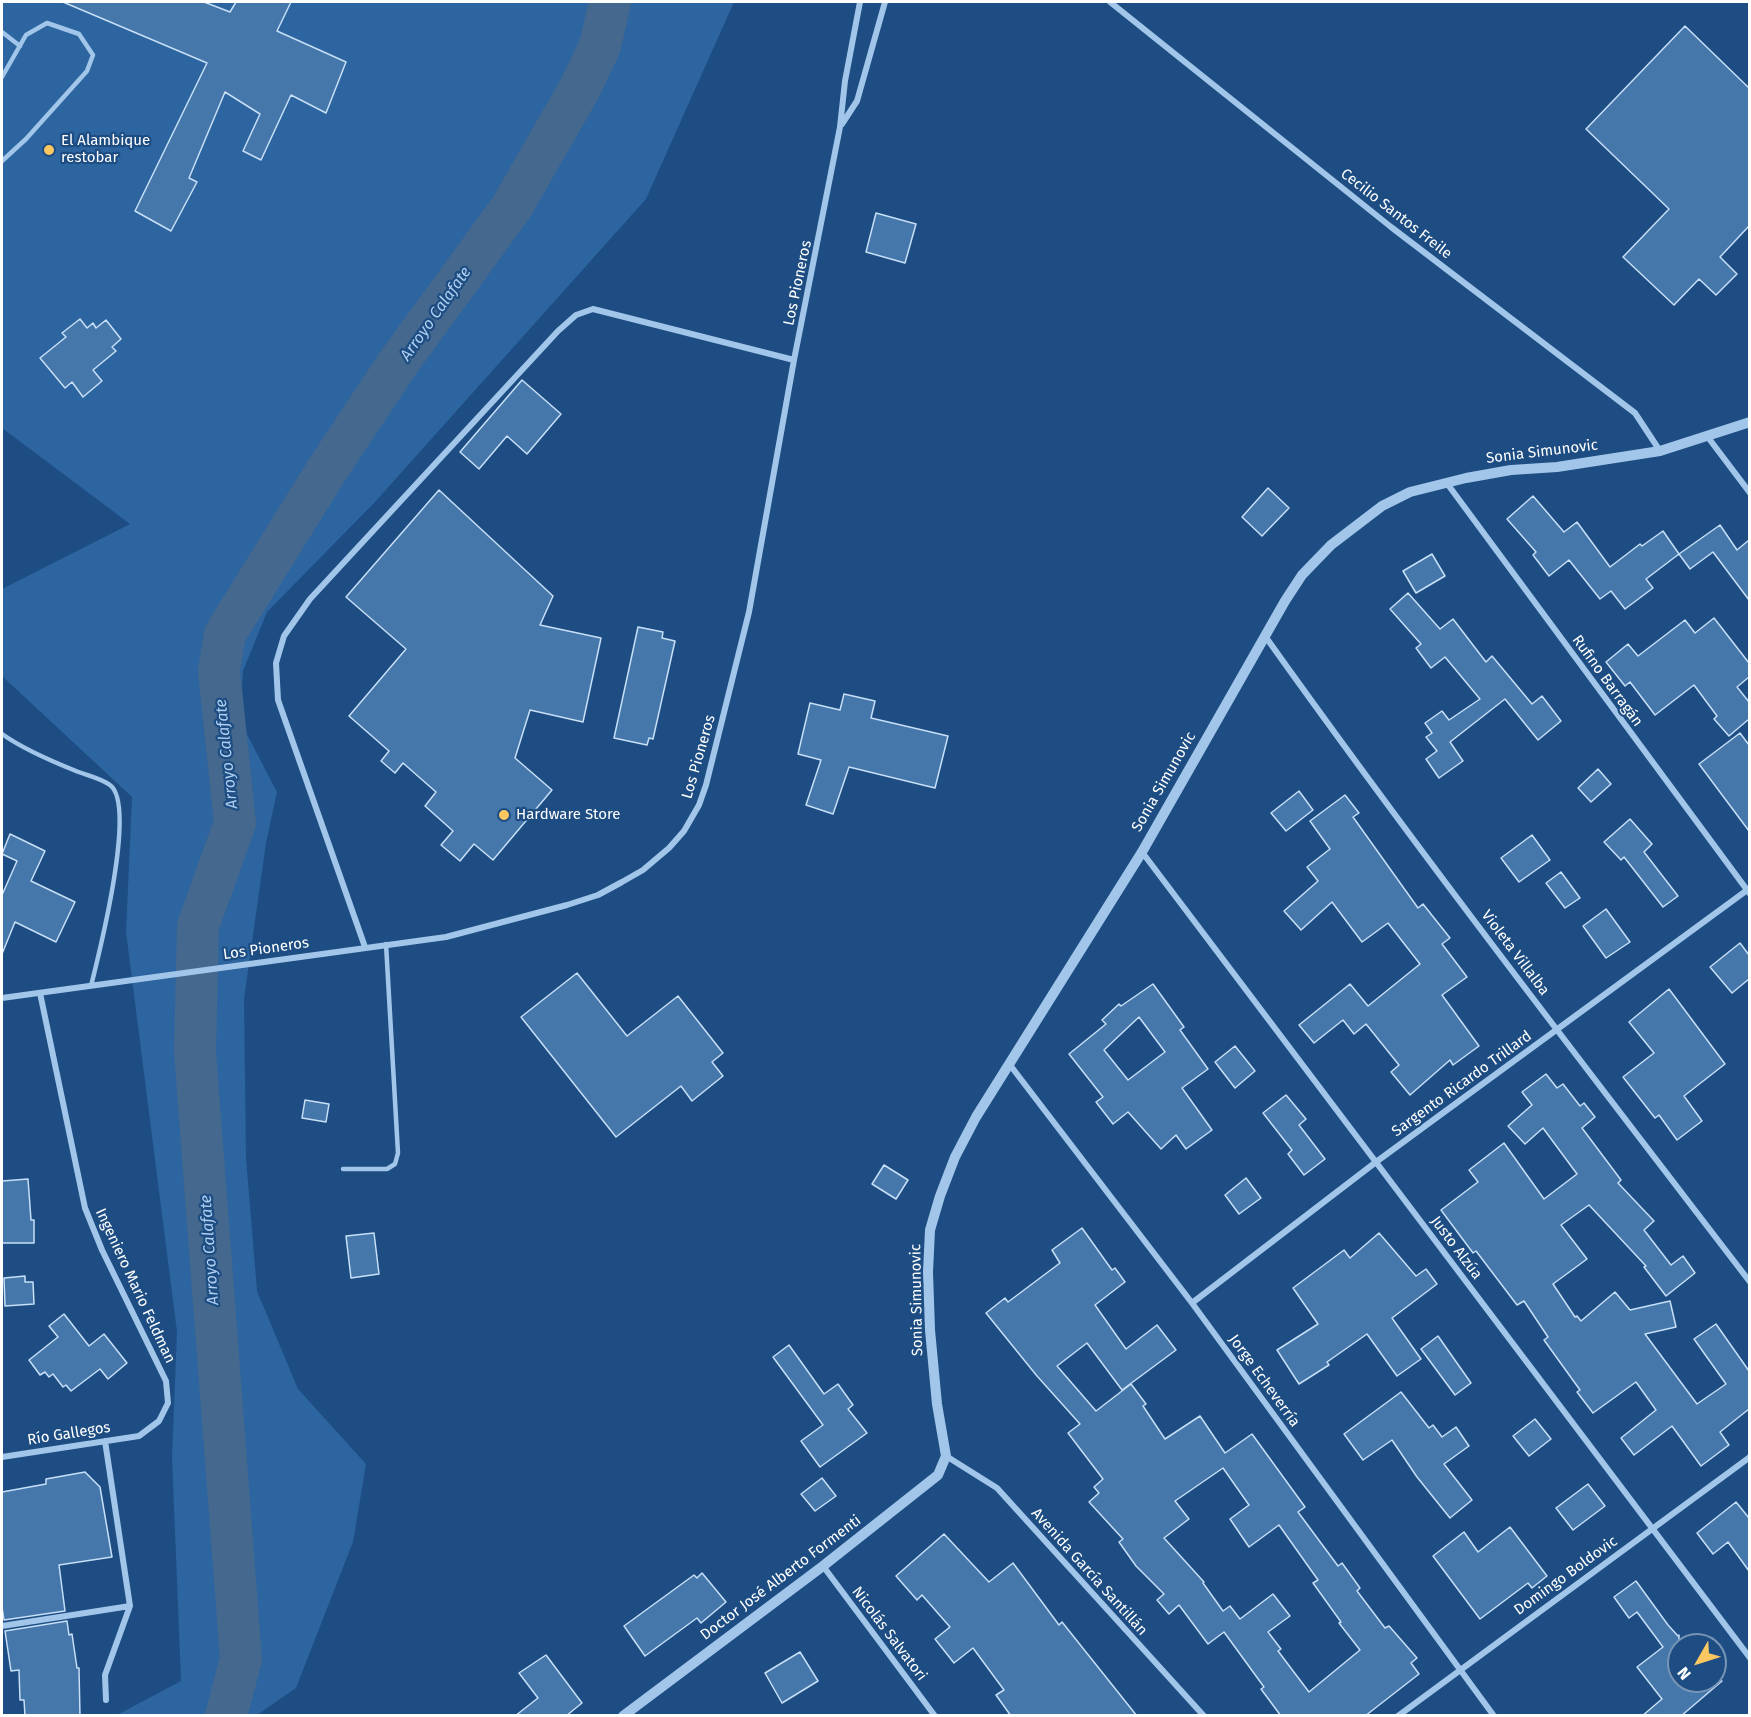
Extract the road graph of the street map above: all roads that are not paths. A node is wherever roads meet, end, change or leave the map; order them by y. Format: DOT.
graph roads {
  1 [pos="860,2"];
  2 [pos="885,2"];
  3 [pos="1110,2"];
  4 [pos="2,32"];
  5 [pos="20,46"];
  6 [pos="2,77"];
  7 [pos="840,127"];
  8 [pos="2,161"];
  9 [pos="794,360"];
  10 [pos="1749,422"];
  11 [pos="1707,436"];
  12 [pos="1660,451"];
  13 [pos="1446,482"];
  14 [pos="1749,493"];
  15 [pos="1265,636"];
  16 [pos="2,734"];
  17 [pos="1142,852"];
  18 [pos="1749,890"];
  19 [pos="386,944"];
  20 [pos="365,947"];
  21 [pos="91,986"];
  22 [pos="40,993"];
  23 [pos="2,998"];
  24 [pos="1557,1029"];
  25 [pos="1010,1065"];
  26 [pos="1376,1162"];
  27 [pos="343,1169"];
  28 [pos="1749,1282"];
  29 [pos="1192,1302"];
  30 [pos="139,1436"];
  31 [pos="105,1441"];
  32 [pos="946,1456"];
  33 [pos="2,1457"];
  34 [pos="1749,1457"];
  35 [pos="1653,1528"];
  36 [pos="823,1566"];
  37 [pos="130,1606"];
  38 [pos="2,1626"];
  39 [pos="1749,1658"];
  40 [pos="1460,1669"];
  41 [pos="106,1700"];
  42 [pos="624,1715"];
  43 [pos="935,1716"];
  44 [pos="1204,1716"];
  45 [pos="1398,1716"];
  46 [pos="1494,1716"];
  1 -- 7 [label="street, Los Pioneros"];
  2 -- 7 [label="street, Los Pioneros"];
  3 -- 12 [label="street, Cecilio Santos Freile"];
  4 -- 5 [label="lane"];
  5 -- 6 [label="lane"];
  5 -- 8 [label="lane"];
  7 -- 9 [label="street, Los Pioneros"];
  9 -- 19 [label="street, Los Pioneros"];
  9 -- 20 [label="street"];
  10 -- 11 [label="street, Sonia Simunovic"];
  11 -- 12 [label="street, Sonia Simunovic"];
  11 -- 14 [label="street"];
  12 -- 13 [label="street, Sonia Simunovic"];
  13 -- 15 [label="street, Sonia Simunovic"];
  13 -- 18 [label="street, Rufino Barragán"];
  15 -- 17 [label="street, Sonia Simunovic"];
  15 -- 24 [label="street, Violeta Villalba"];
  16 -- 21 [label="lane"];
  17 -- 25 [label="street, Sonia Simunovic"];
  17 -- 26 [label="street, Justo Alzúa"];
  18 -- 24 [label="street, Sargento Ricardo Trillard"];
  19 -- 20 [label="street, Los Pioneros"];
  19 -- 27 [label="lane"];
  20 -- 21 [label="street, Los Pioneros"];
  21 -- 22 [label="street, Los Pioneros"];
  22 -- 23 [label="street, Los Pioneros"];
  22 -- 30 [label="street, Ingeniero Mario Feldman"];
  24 -- 26 [label="street, Sargento Ricardo Trillard"];
  24 -- 28 [label="street, Violeta Villalba"];
  25 -- 29 [label="street, Jorge Echeverría"];
  25 -- 32 [label="street, Sonia Simunovic"];
  26 -- 29 [label="street, Sargento Ricardo Trillard"];
  26 -- 35 [label="street, Justo Alzúa"];
  29 -- 40 [label="street, Jorge Echeverría"];
  30 -- 31 [label="street, Río Gallegos"];
  31 -- 33 [label="street, Río Gallegos"];
  31 -- 37 [label="street"];
  32 -- 36 [label="street, Doctor José Alberto Formenti"];
  32 -- 44 [label="street, Avenida García Santillán"];
  34 -- 35 [label="street, Domingo Boldovic"];
  35 -- 39 [label="street, Justo Alzúa"];
  35 -- 40 [label="street, Domingo Boldovic"];
  36 -- 42 [label="street, Doctor José Alberto Formenti"];
  36 -- 43 [label="street, Nicolás Salvatori"];
  37 -- 38 [label="street"];
  37 -- 41 [label="street"];
  40 -- 45 [label="street, Domingo Boldovic"];
  40 -- 46 [label="street, Jorge Echeverría"];
}
